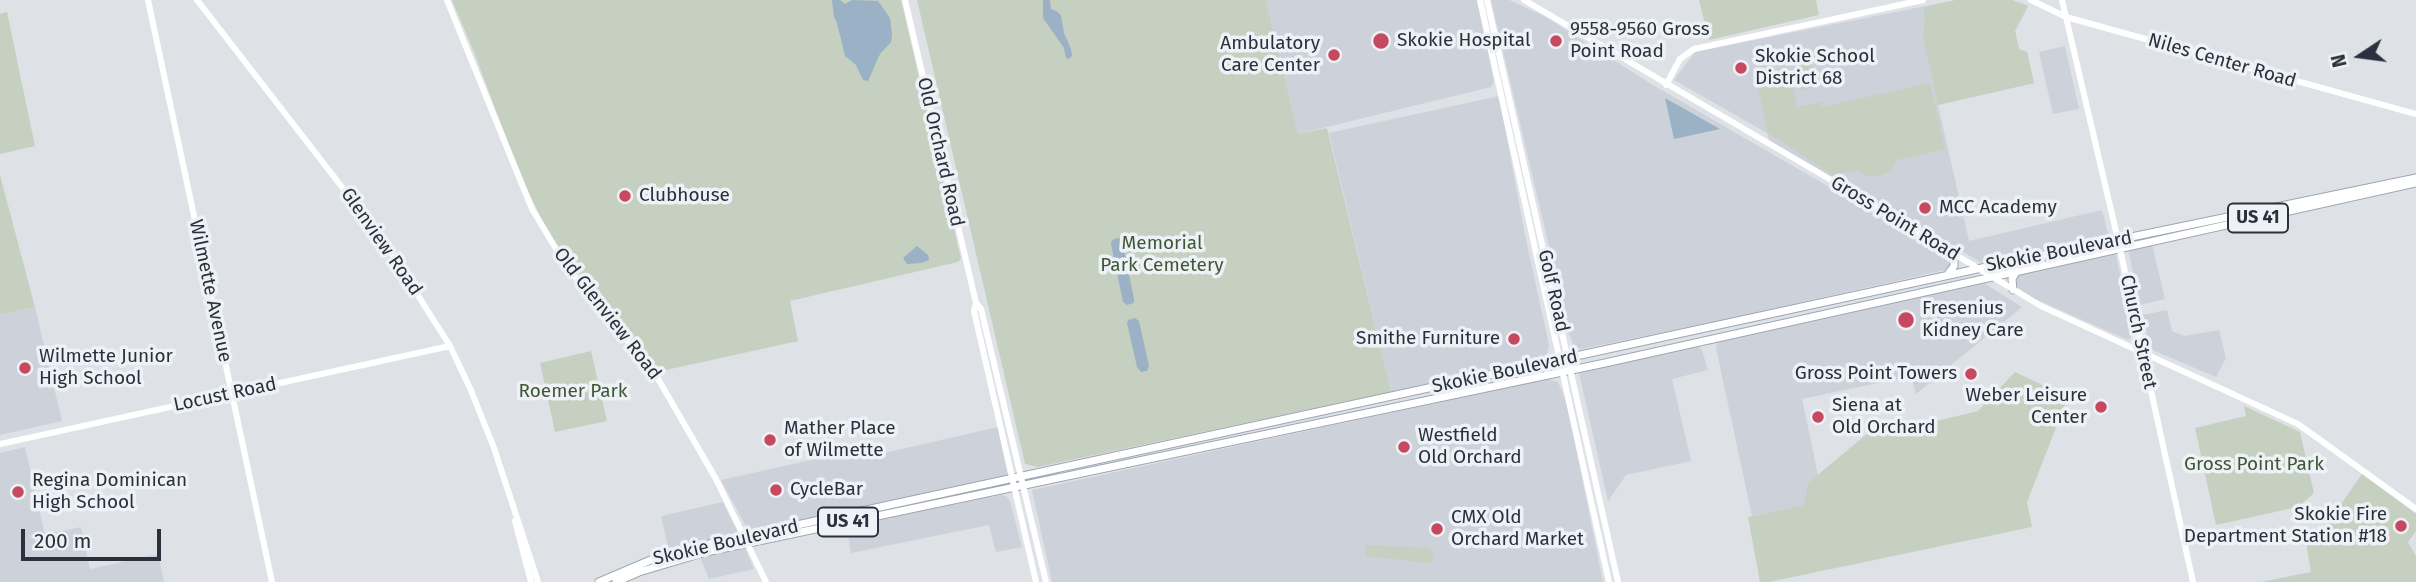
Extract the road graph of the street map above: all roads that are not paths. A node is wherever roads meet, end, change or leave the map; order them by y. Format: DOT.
graph roads {
  1 [pos="148,0"];
  2 [pos="197,0"];
  3 [pos="447,0"];
  4 [pos="905,0"];
  5 [pos="1480,0"];
  6 [pos="1487,0"];
  7 [pos="1524,0"];
  8 [pos="1923,0"];
  9 [pos="2031,0"];
  10 [pos="2062,0"];
  11 [pos="2066,17"];
  12 [pos="1666,85"];
  13 [pos="2416,114"];
  14 [pos="2416,178"];
  15 [pos="2416,183"];
  16 [pos="2119,244"];
  17 [pos="1948,251"];
  18 [pos="1977,269"];
  19 [pos="2017,270"];
  20 [pos="1947,276"];
  21 [pos="1990,276"];
  22 [pos="2012,290"];
  23 [pos="976,303"];
  24 [pos="450,346"];
  25 [pos="2143,353"];
  26 [pos="1569,358"];
  27 [pos="1560,360"];
  28 [pos="1567,371"];
  29 [pos="232,393"];
  30 [pos="0,444"];
  31 [pos="1021,475"];
  32 [pos="1012,477"];
  33 [pos="1024,486"];
  34 [pos="1015,488"];
  35 [pos="2416,509"];
  36 [pos="514,512"];
  37 [pos="747,540"];
  38 [pos="272,582"];
  39 [pos="531,582"];
  40 [pos="538,582"];
  41 [pos="599,582"];
  42 [pos="617,582"];
  43 [pos="766,582"];
  44 [pos="1036,582"];
  45 [pos="1046,582"];
  46 [pos="1609,582"];
  47 [pos="1618,582"];
  48 [pos="2193,582"];
  1 -- 29 [label="main road, Wilmette Avenue"];
  2 -- 24 [label="main road, Glenview Road"];
  3 -- 37 [label="main road, Old Glenview Road"];
  4 -- 23 [label="main road, Old Orchard Road"];
  5 -- 27 [label="main road, Golf Road"];
  6 -- 26 [label="main road, Golf Road"];
  7 -- 12 [label="main road, Gross Point Road"];
  8 -- 12 [label="main road"];
  9 -- 11 [label="main road, Niles Center Road"];
  10 -- 11 [label="main road, Church Street"];
  11 -- 13 [label="main road, Niles Center Road"];
  11 -- 16 [label="main road, Church Street"];
  12 -- 17 [label="main road, Gross Point Road"];
  14 -- 16 [label="main road, Skokie Boulevard / US 41"];
  15 -- 16 [label="main road, Skokie Boulevard / US 41"];
  16 -- 18 [label="main road, Skokie Boulevard / US 41"];
  16 -- 19 [label="main road, Skokie Boulevard / US 41"];
  16 -- 25 [label="main road, Church Street"];
  17 -- 18 [label="main road, Gross Point Road"];
  17 -- 20 [label="main road"];
  18 -- 20 [label="main road, Skokie Boulevard / US 41"];
  18 -- 21 [label="main road, Gross Point Road"];
  19 -- 21 [label="main road, Skokie Boulevard / US 41"];
  19 -- 22 [label="main road"];
  20 -- 26 [label="main road, Skokie Boulevard / US 41"];
  21 -- 22 [label="main road, Gross Point Road"];
  21 -- 28 [label="main road, Skokie Boulevard / US 41"];
  22 -- 25 [label="main road, Gross Point Road"];
  23 -- 31 [label="main road, Old Orchard Road"];
  23 -- 32 [label="main road, Old Orchard Road"];
  24 -- 29 [label="main road, Locust Road"];
  24 -- 36 [label="main road, Glenview Road"];
  25 -- 35 [label="main road, Gross Point Road"];
  25 -- 48 [label="main road, Church Street"];
  26 -- 27 [label="main road, Skokie Boulevard / US 41"];
  26 -- 28 [label="main road, Golf Road"];
  27 -- 28 [label="main road, Golf Road"];
  27 -- 31 [label="main road, Skokie Boulevard / US 41"];
  28 -- 33 [label="main road, Skokie Boulevard / US 41"];
  28 -- 46 [label="main road, Golf Road"];
  28 -- 47 [label="main road, Golf Road"];
  29 -- 30 [label="main road, Locust Road"];
  29 -- 38 [label="main road, Wilmette Avenue"];
  31 -- 32 [label="main road, Skokie Boulevard / US 41"];
  31 -- 33 [label="main road, Old Orchard Road"];
  32 -- 34 [label="main road, Old Orchard Road"];
  32 -- 37 [label="main road, Skokie Boulevard / US 41"];
  33 -- 34 [label="main road, Skokie Boulevard / US 41"];
  33 -- 45 [label="main road, Old Orchard Road"];
  34 -- 37 [label="main road, Skokie Boulevard / US 41"];
  34 -- 44 [label="main road, Old Orchard Road"];
  36 -- 39 [label="main road, Glenview Road"];
  36 -- 40 [label="main road, Glenview Road"];
  37 -- 41 [label="main road, Skokie Boulevard / US 41"];
  37 -- 42 [label="main road, Skokie Boulevard / US 41"];
  37 -- 43 [label="main road, Old Glenview Road"];
}
